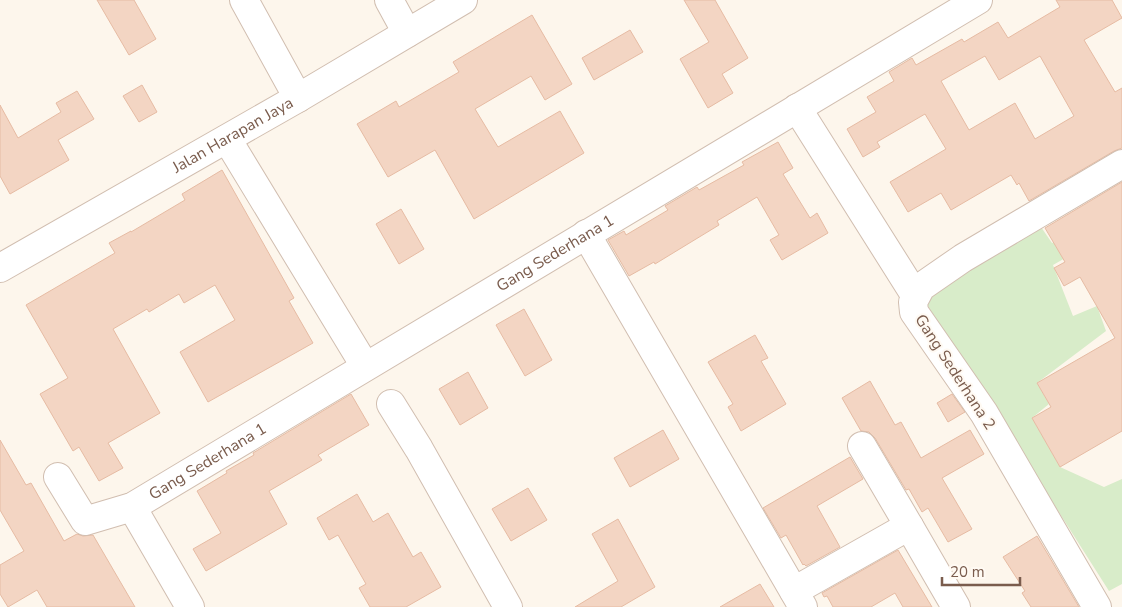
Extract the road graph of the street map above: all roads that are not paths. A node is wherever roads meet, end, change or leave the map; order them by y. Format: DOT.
graph roads {
  1 [pos="244,0"];
  2 [pos="389,0"];
  3 [pos="463,0"];
  4 [pos="978,0"];
  5 [pos="407,33"];
  6 [pos="298,98"];
  7 [pos="797,108"];
  8 [pos="227,139"];
  9 [pos="1122,164"];
  10 [pos="586,234"];
  11 [pos="0,268"];
  12 [pos="916,295"];
  13 [pos="365,366"];
  14 [pos="391,404"];
  15 [pos="862,446"];
  16 [pos="58,477"];
  17 [pos="132,507"];
  18 [pos="909,526"];
  19 [pos="799,599"];
  20 [pos="190,607"];
  21 [pos="508,607"];
  22 [pos="956,607"];
  23 [pos="1096,607"];
  1 -- 6 [label="street"];
  2 -- 5 [label="street"];
  3 -- 5 [label="street, Jalan Harapan Jaya"];
  4 -- 7 [label="street, Gang Sederhana 1"];
  5 -- 6 [label="street, Jalan Harapan Jaya"];
  6 -- 8 [label="street, Jalan Harapan Jaya"];
  7 -- 10 [label="street, Gang Sederhana 1"];
  7 -- 12 [label="street"];
  8 -- 11 [label="street, Jalan Harapan Jaya"];
  8 -- 13 [label="street"];
  9 -- 12 [label="street, Gang Sederhana 2"];
  10 -- 13 [label="street, Gang Sederhana 1"];
  10 -- 19 [label="street"];
  12 -- 23 [label="street, Gang Sederhana 2"];
  13 -- 17 [label="street, Gang Sederhana 1"];
  14 -- 21 [label="street"];
  15 -- 18 [label="street"];
  16 -- 17 [label="street, Gang Sederhana 1"];
  17 -- 20 [label="street"];
  18 -- 19 [label="street"];
  18 -- 22 [label="street"];
}
